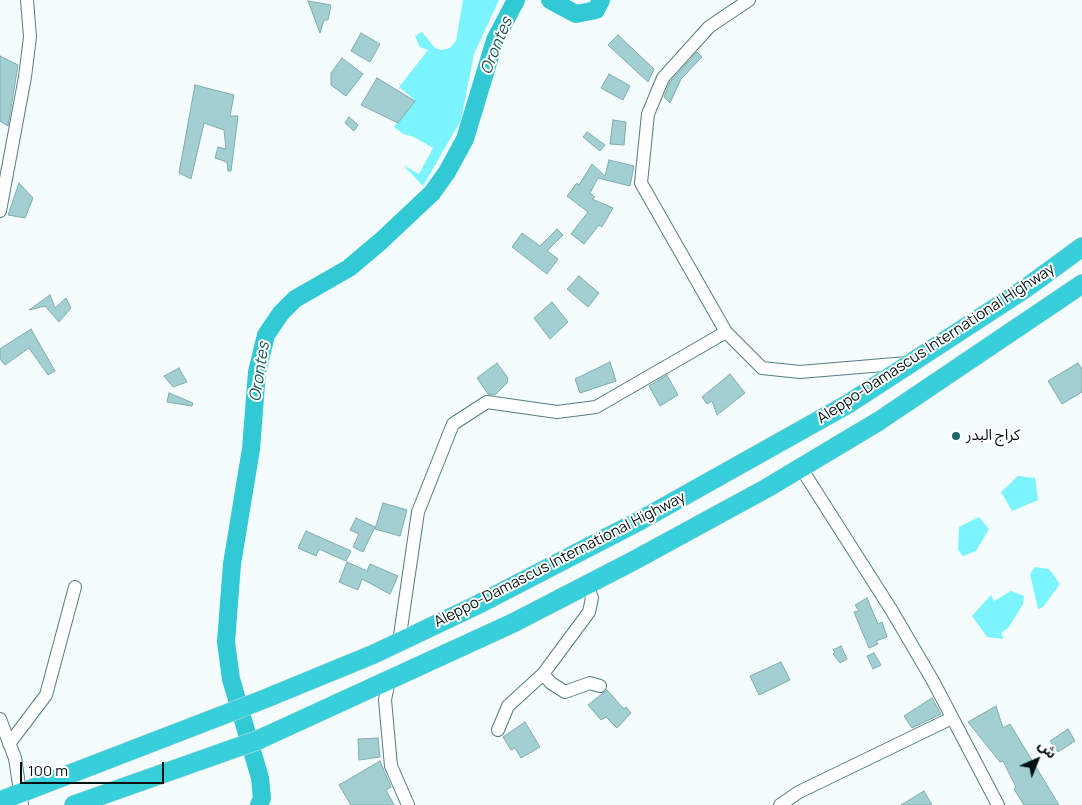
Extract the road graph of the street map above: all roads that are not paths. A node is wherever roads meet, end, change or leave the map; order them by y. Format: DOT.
graph roads {
  1 [pos="27,0"];
  2 [pos="749,0"];
  3 [pos="0,211"];
  4 [pos="1082,247"];
  5 [pos="1082,284"];
  6 [pos="726,332"];
  7 [pos="912,362"];
  8 [pos="801,468"];
  9 [pos="587,585"];
  10 [pos="74,587"];
  11 [pos="399,642"];
  12 [pos="543,674"];
  13 [pos="389,680"];
  14 [pos="600,686"];
  15 [pos="952,718"];
  16 [pos="0,719"];
  17 [pos="498,730"];
  18 [pos="10,744"];
  19 [pos="21,800"];
  20 [pos="0,801"];
  21 [pos="993,803"];
  22 [pos="74,805"];
  23 [pos="408,805"];
  24 [pos="780,805"];
  1 -- 3 [label="street"];
  2 -- 6 [label="street"];
  4 -- 7 [label="highway, Aleppo-Damascus International Highway"];
  5 -- 8 [label="highway, Aleppo-Damascus International Highway"];
  6 -- 7 [label="street"];
  6 -- 11 [label="street"];
  7 -- 11 [label="highway, Aleppo-Damascus International Highway"];
  8 -- 9 [label="highway, Aleppo-Damascus International Highway"];
  8 -- 15 [label="street"];
  9 -- 12 [label="street"];
  9 -- 13 [label="highway, Aleppo-Damascus International Highway"];
  10 -- 18 [label="street"];
  11 -- 19 [label="highway, Aleppo-Damascus International Highway"];
  12 -- 14 [label="street"];
  12 -- 17 [label="street"];
  13 -- 22 [label="highway, Aleppo-Damascus International Highway"];
  13 -- 23 [label="street"];
  15 -- 21 [label="street"];
  15 -- 24 [label="street"];
  16 -- 18 [label="street"];
  18 -- 19 [label="street"];
  19 -- 20 [label="highway, Aleppo-Damascus International Highway"];
}
